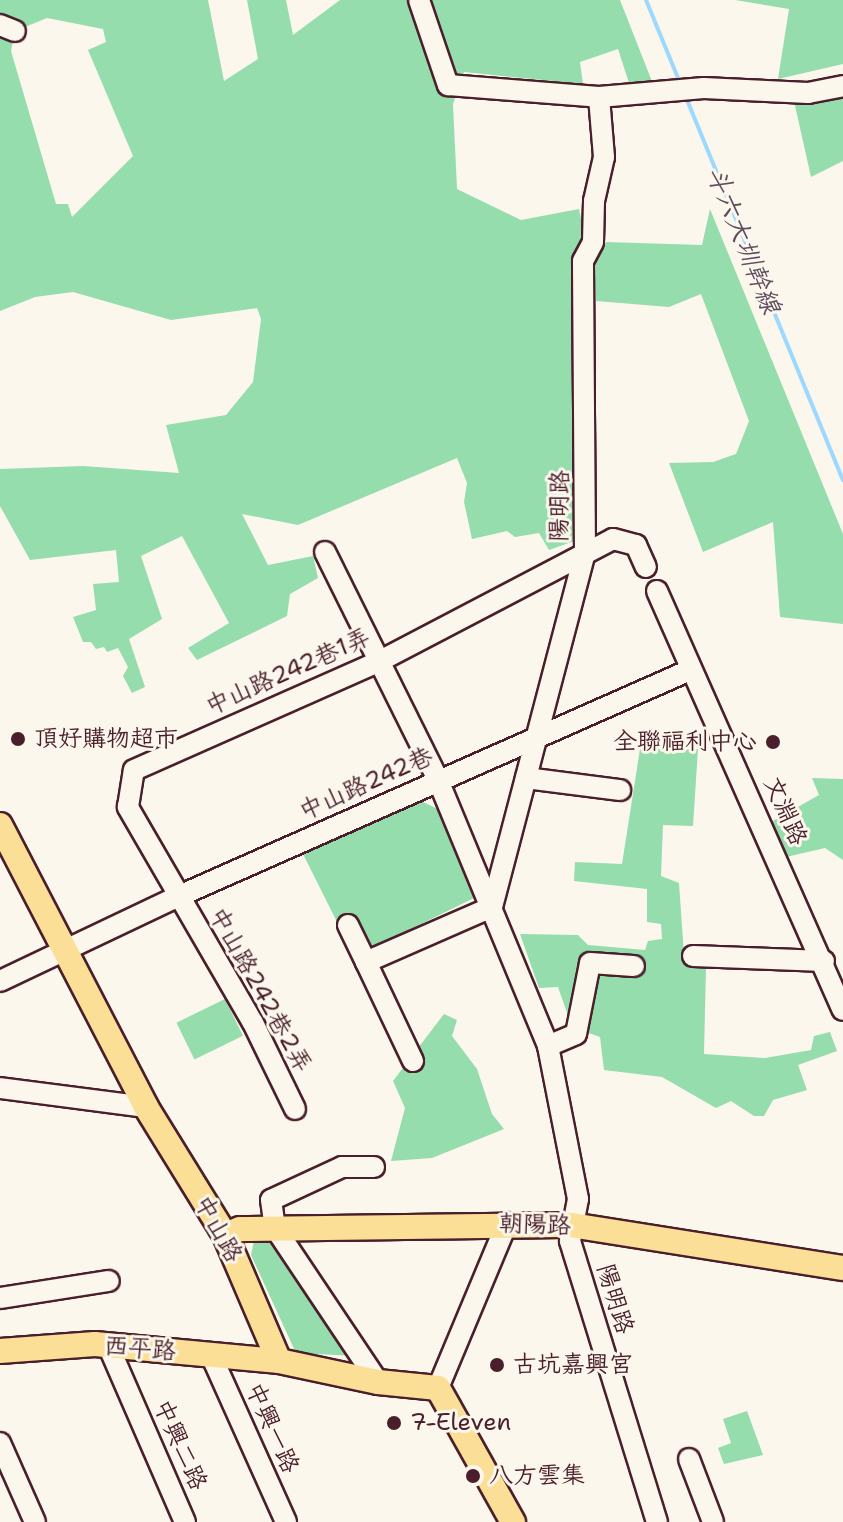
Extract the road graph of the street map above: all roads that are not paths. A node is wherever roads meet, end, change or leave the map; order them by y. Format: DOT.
graph roads {
  1 [pos="419,0"];
  2 [pos="843,86"];
  3 [pos="599,97"];
  4 [pos="325,552"];
  5 [pos="585,553"];
  6 [pos="646,567"];
  7 [pos="657,591"];
  8 [pos="378,662"];
  9 [pos="690,670"];
  10 [pos="536,736"];
  11 [pos="526,778"];
  12 [pos="438,780"];
  13 [pos="620,790"];
  14 [pos="0,825"];
  15 [pos="179,896"];
  16 [pos="492,907"];
  17 [pos="348,925"];
  18 [pos="65,948"];
  19 [pos="693,956"];
  20 [pos="824,961"];
  21 [pos="366,962"];
  22 [pos="634,966"];
  23 [pos="0,981"];
  24 [pos="843,1010"];
  25 [pos="548,1046"];
  26 [pos="413,1061"];
  27 [pos="0,1088"];
  28 [pos="146,1107"];
  29 [pos="295,1109"];
  30 [pos="374,1167"];
  31 [pos="507,1223"];
  32 [pos="571,1225"];
  33 [pos="275,1228"];
  34 [pos="225,1235"];
  35 [pos="843,1268"];
  36 [pos="109,1281"];
  37 [pos="0,1298"];
  38 [pos="108,1345"];
  39 [pos="0,1351"];
  40 [pos="211,1355"];
  41 [pos="279,1361"];
  42 [pos="378,1382"];
  43 [pos="438,1388"];
  44 [pos="0,1443"];
  45 [pos="689,1459"];
  46 [pos="35,1522"];
  47 [pos="185,1522"];
  48 [pos="286,1522"];
  49 [pos="513,1522"];
  50 [pos="657,1522"];
  51 [pos="713,1522"];
  1 -- 3 [label="street"];
  2 -- 3 [label="street"];
  3 -- 5 [label="street, 陽明路"];
  4 -- 8 [label="street, 陽明路"];
  5 -- 6 [label="street, 中山路242巷1弄"];
  5 -- 8 [label="street, 中山路242巷1弄"];
  5 -- 10 [label="street, 陽明路"];
  7 -- 9 [label="street, 文淵路"];
  8 -- 12 [label="street, 陽明路"];
  8 -- 15 [label="street, 中山路242巷1弄"];
  9 -- 10 [label="street, 中山路242巷"];
  9 -- 20 [label="street, 文淵路"];
  10 -- 11 [label="street, 陽明路"];
  10 -- 12 [label="street, 中山路242巷"];
  11 -- 13 [label="street"];
  11 -- 16 [label="street, 陽明路"];
  12 -- 15 [label="street, 中山路242巷"];
  12 -- 16 [label="street, 陽明路"];
  14 -- 18 [label="main road, 中山路"];
  15 -- 18 [label="street, 中山路242巷"];
  15 -- 29 [label="street, 中山路242巷2弄"];
  16 -- 21 [label="street"];
  16 -- 25 [label="street, 陽明路"];
  17 -- 21 [label="street"];
  18 -- 23 [label="street, 中山路242巷"];
  18 -- 28 [label="main road, 中山路"];
  19 -- 20 [label="street"];
  20 -- 24 [label="street, 文淵路"];
  21 -- 26 [label="street"];
  22 -- 25 [label="street"];
  25 -- 32 [label="street, 陽明路"];
  27 -- 28 [label="street"];
  28 -- 34 [label="main road, 中山路"];
  30 -- 33 [label="street"];
  31 -- 32 [label="main road, 朝陽路"];
  31 -- 33 [label="main road, 朝陽路"];
  31 -- 43 [label="street"];
  32 -- 35 [label="main road, 朝陽路"];
  32 -- 50 [label="street, 陽明路"];
  33 -- 34 [label="main road, 朝陽路"];
  33 -- 42 [label="street"];
  34 -- 41 [label="main road, 中山路"];
  36 -- 37 [label="street"];
  38 -- 39 [label="main road, 西平路"];
  38 -- 40 [label="main road, 西平路"];
  38 -- 47 [label="street, 中興二路"];
  40 -- 41 [label="main road, 西平路"];
  40 -- 48 [label="street, 中興一路"];
  41 -- 42 [label="main road"];
  42 -- 43 [label="main road"];
  43 -- 49 [label="main road"];
  44 -- 46 [label="street"];
  45 -- 51 [label="street"];
}
